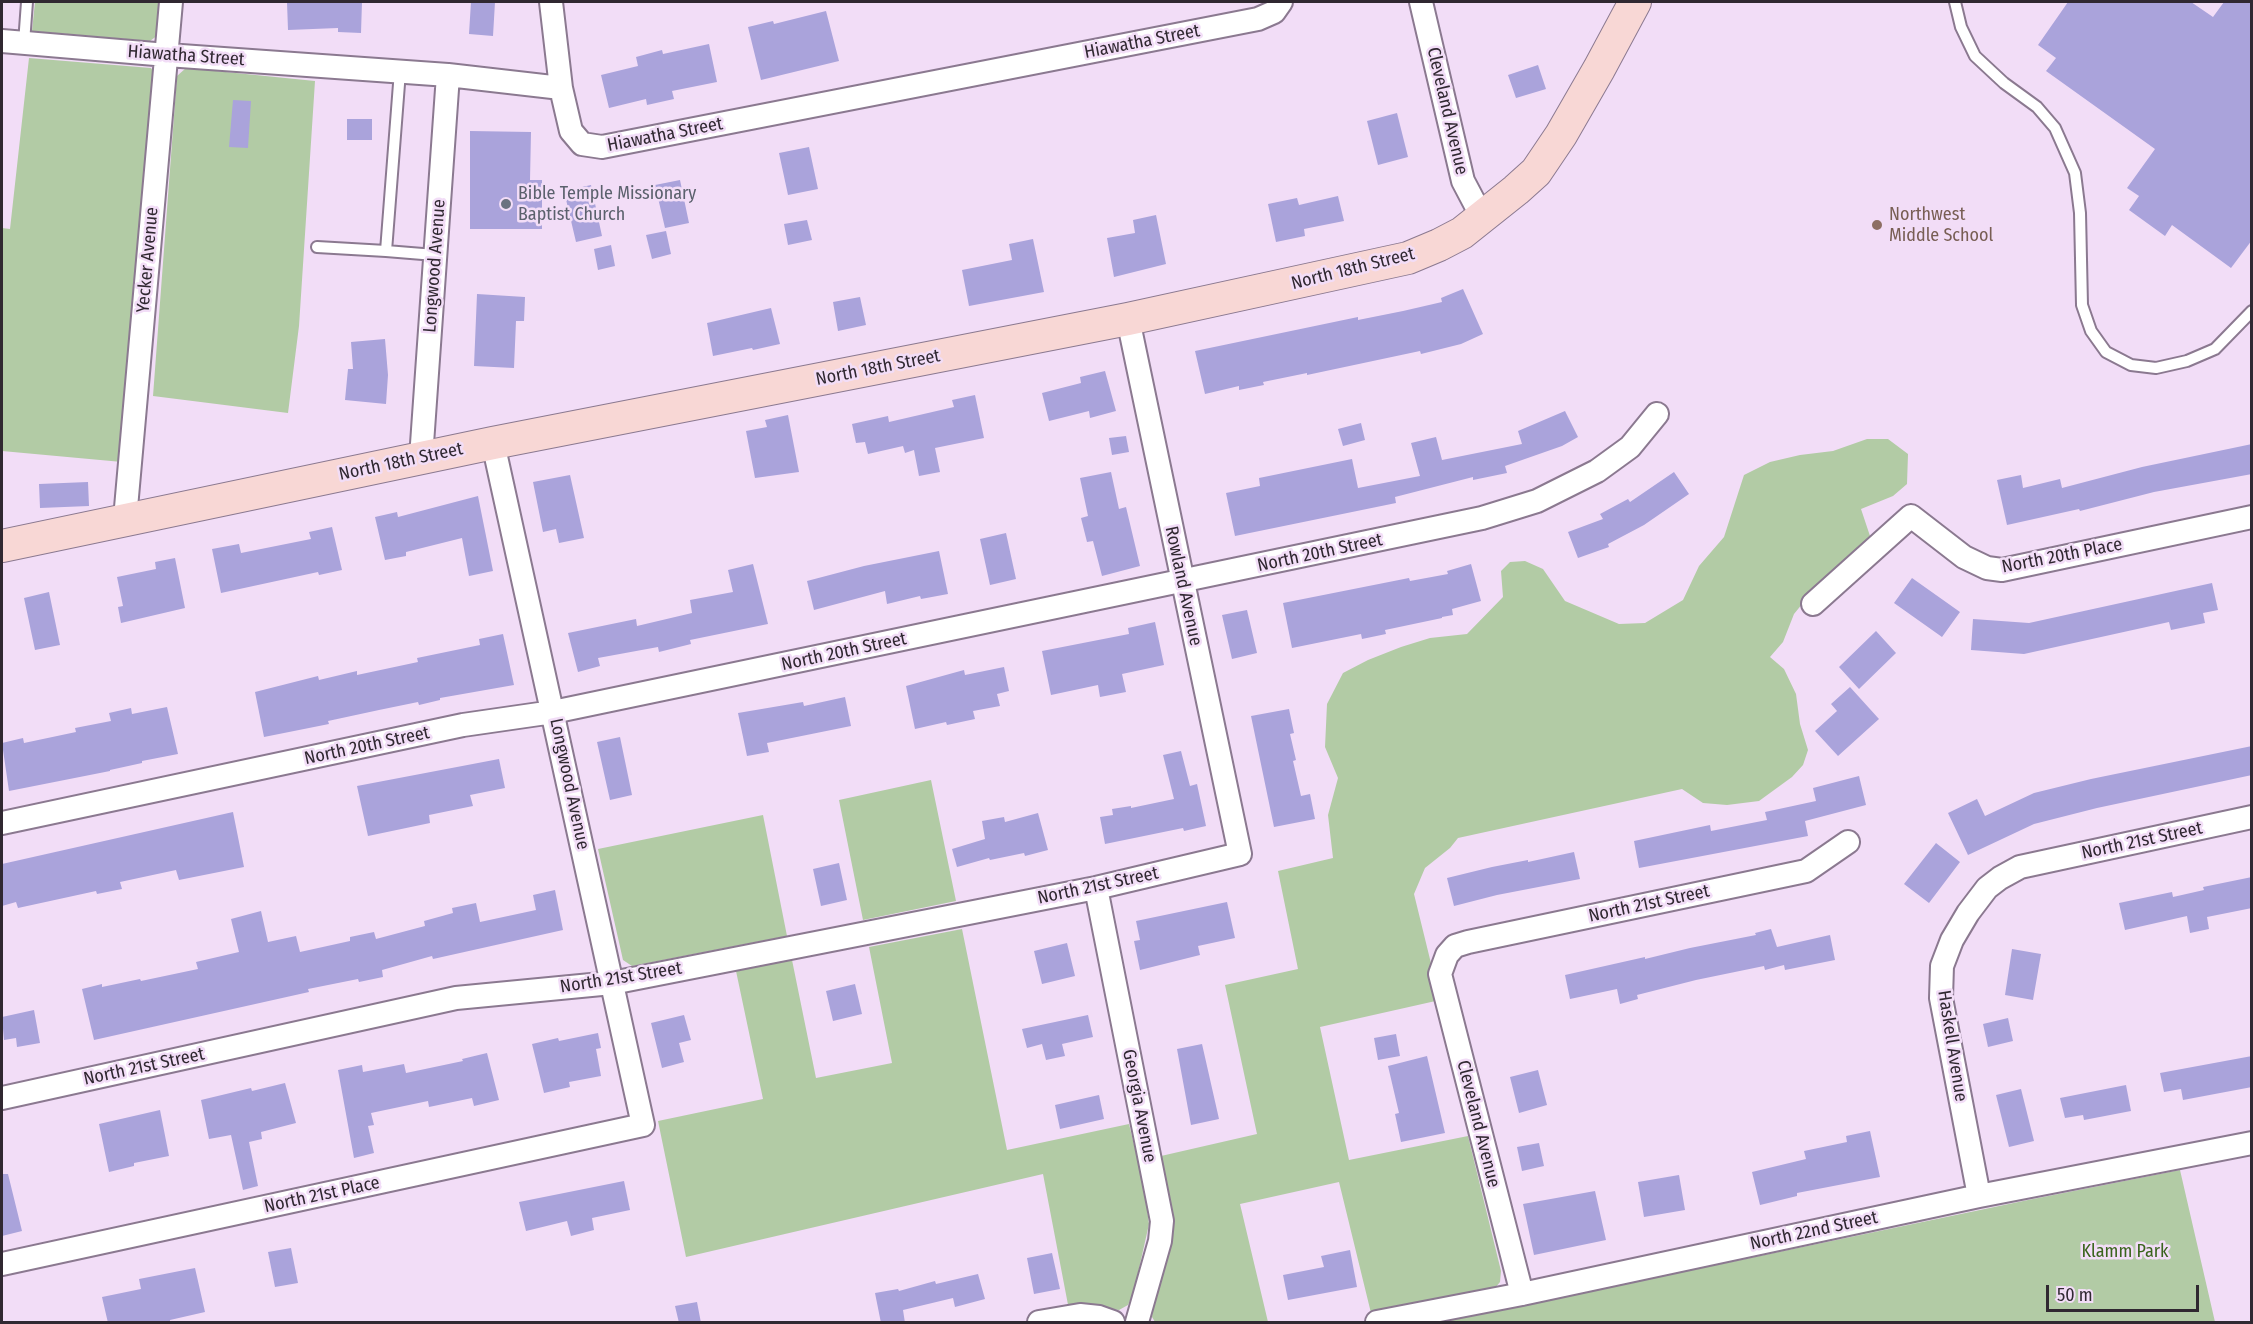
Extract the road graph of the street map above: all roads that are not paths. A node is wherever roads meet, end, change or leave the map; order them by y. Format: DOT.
graph roads {
  1 [pos="27,2"];
  2 [pos="171,2"];
  3 [pos="551,2"];
  4 [pos="1281,2"];
  5 [pos="1421,2"];
  6 [pos="1635,2"];
  7 [pos="1954,2"];
  8 [pos="13,42"];
  9 [pos="167,55"];
  10 [pos="400,71"];
  11 [pos="448,75"];
  12 [pos="561,88"];
  13 [pos="1482,217"];
  14 [pos="317,247"];
  15 [pos="386,251"];
  16 [pos="435,255"];
  17 [pos="2252,311"];
  18 [pos="1128,319"];
  19 [pos="1657,414"];
  20 [pos="493,443"];
  21 [pos="421,458"];
  22 [pos="2252,517"];
  23 [pos="125,519"];
  24 [pos="2,546"];
  25 [pos="1182,582"];
  26 [pos="1813,603"];
  27 [pos="554,712"];
  28 [pos="2252,817"];
  29 [pos="2,823"];
  30 [pos="1848,842"];
  31 [pos="1240,854"];
  32 [pos="2000,878"];
  33 [pos="1096,888"];
  34 [pos="1447,955"];
  35 [pos="612,983"];
  36 [pos="2,1098"];
  37 [pos="643,1125"];
  38 [pos="2252,1143"];
  39 [pos="1979,1196"];
  40 [pos="2,1264"];
  41 [pos="1522,1294"];
  42 [pos="1039,1323"];
  43 [pos="1113,1323"];
  44 [pos="1137,1323"];
  45 [pos="1377,1323"];
  1 -- 8 [label="lane"];
  2 -- 9 [label="street, Yecker Avenue"];
  3 -- 12 [label="street"];
  4 -- 12 [label="street, Hiawatha Street"];
  5 -- 13 [label="street, Cleveland Avenue"];
  6 -- 13 [label="main road, North 18th Street"];
  7 -- 17 [label="lane"];
  8 -- 9 [label="street, Hiawatha Street"];
  9 -- 10 [label="street, Hiawatha Street"];
  9 -- 23 [label="street, Yecker Avenue"];
  10 -- 11 [label="street, Hiawatha Street"];
  10 -- 15 [label="lane"];
  11 -- 12 [label="street, Hiawatha Street"];
  11 -- 16 [label="street, Longwood Avenue"];
  13 -- 18 [label="main road, North 18th Street"];
  14 -- 15 [label="lane"];
  15 -- 16 [label="lane"];
  16 -- 21 [label="street, Longwood Avenue"];
  18 -- 20 [label="main road, North 18th Street"];
  18 -- 25 [label="street, Rowland Avenue"];
  19 -- 25 [label="street, North 20th Street"];
  20 -- 21 [label="main road, North 18th Street"];
  20 -- 27 [label="street, Longwood Avenue"];
  21 -- 23 [label="main road, North 18th Street"];
  22 -- 26 [label="street, North 20th Place"];
  23 -- 24 [label="main road, North 18th Street"];
  25 -- 27 [label="street, North 20th Street"];
  25 -- 31 [label="street, Rowland Avenue"];
  27 -- 29 [label="street, North 20th Street"];
  27 -- 35 [label="street, Longwood Avenue"];
  28 -- 32 [label="street, North 21st Street"];
  30 -- 34 [label="street, North 21st Street"];
  31 -- 33 [label="street, North 21st Street"];
  32 -- 39 [label="street, Haskell Avenue"];
  33 -- 35 [label="street, North 21st Street"];
  33 -- 44 [label="street, Georgia Avenue"];
  34 -- 41 [label="street, Cleveland Avenue"];
  35 -- 36 [label="street, North 21st Street"];
  35 -- 37 [label="street, Longwood Avenue"];
  37 -- 40 [label="street, North 21st Place"];
  38 -- 39 [label="street, North 22nd Street"];
  39 -- 41 [label="street, North 22nd Street"];
  41 -- 45 [label="street, North 22nd Street"];
  42 -- 43 [label="street"];
}
